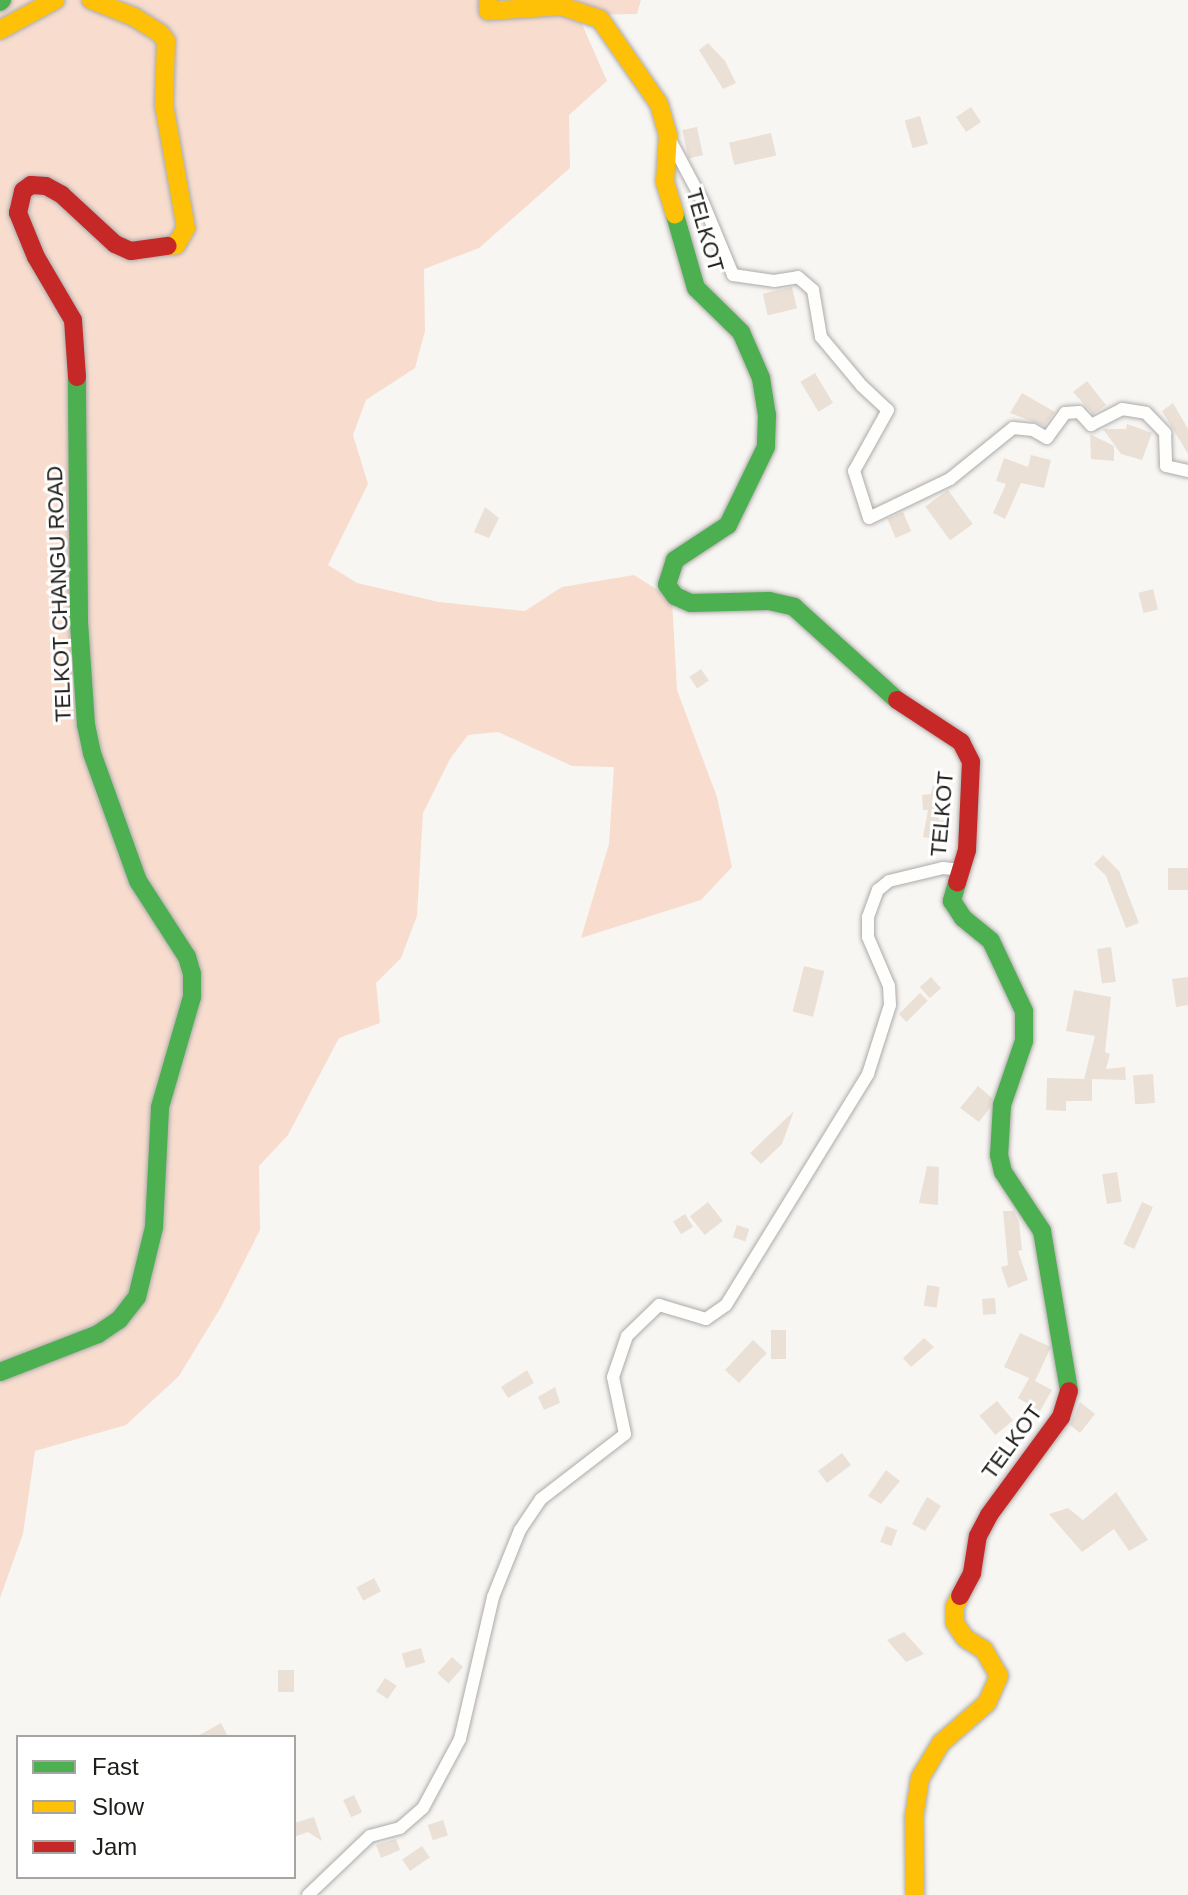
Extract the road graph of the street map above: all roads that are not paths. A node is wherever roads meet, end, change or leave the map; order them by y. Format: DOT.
graph roads {
  1 [pos="55,0"];
  2 [pos="91,0"];
  3 [pos="488,0"];
  4 [pos="0,30"];
  5 [pos="668,135"];
  6 [pos="1188,471"];
  7 [pos="961,870"];
  8 [pos="0,1372"];
  9 [pos="308,1895"];
  10 [pos="915,1895"];
  1 -- 4 [label="street"];
  2 -- 8 [label="street, TELKOT CHANGU ROAD"];
  3 -- 5 [label="street, TELKOT"];
  5 -- 6 [label="street"];
  5 -- 7 [label="street, TELKOT"];
  7 -- 9 [label="street"];
  7 -- 10 [label="street, TELKOT"];
}
